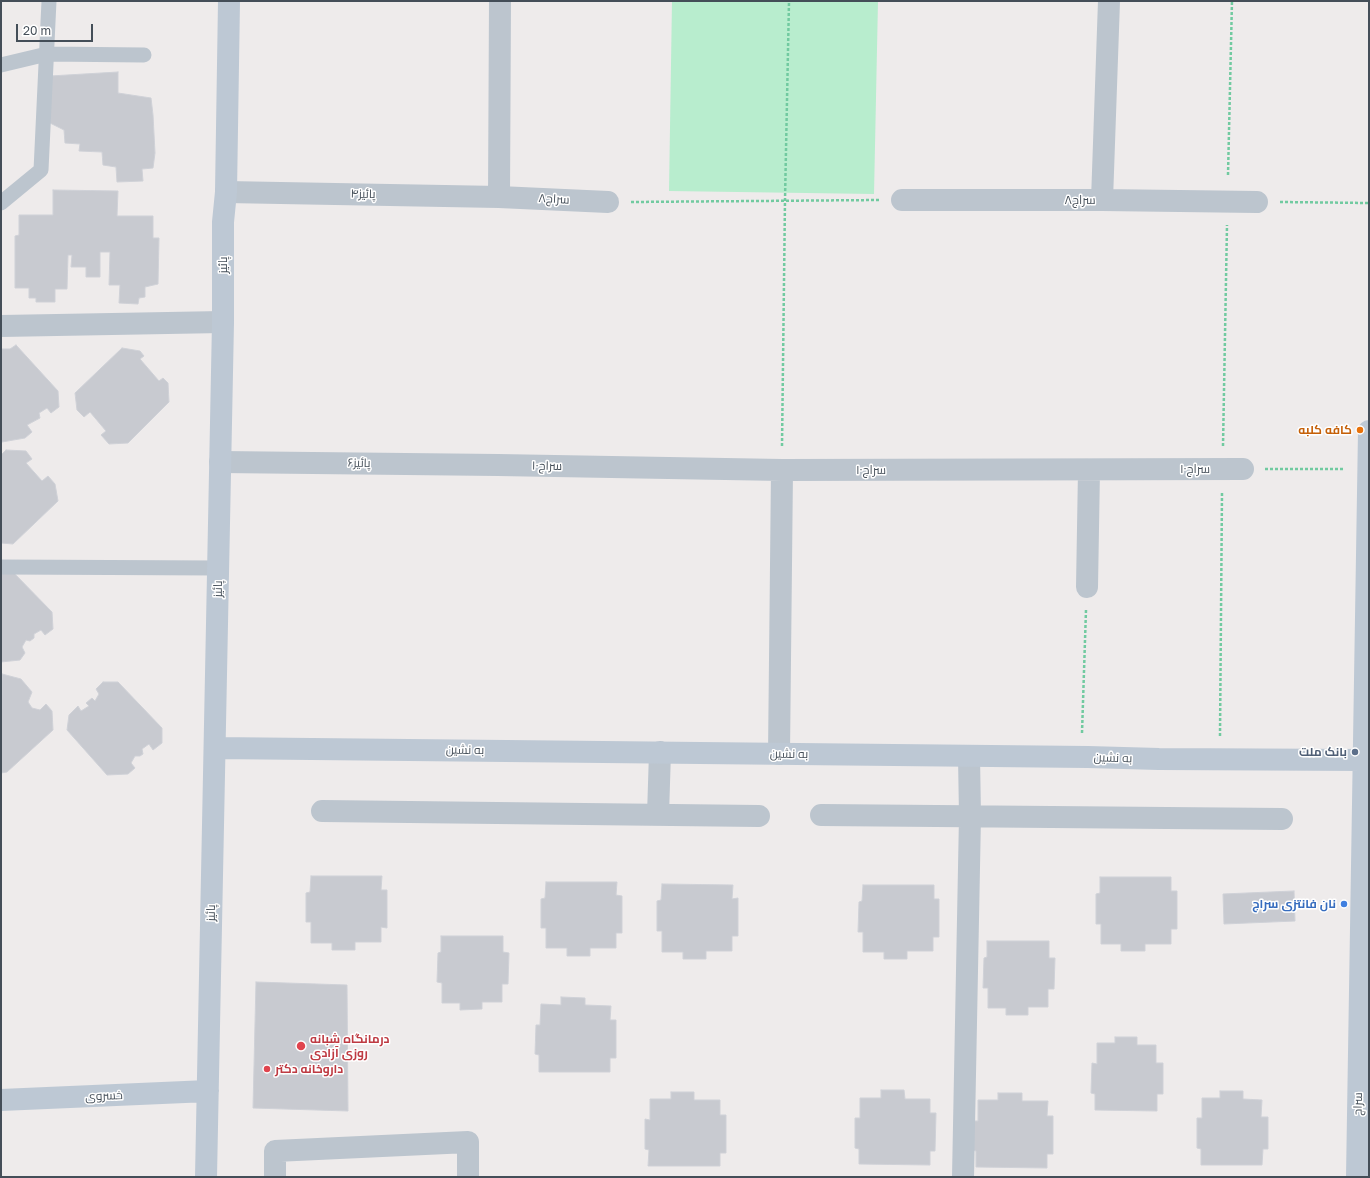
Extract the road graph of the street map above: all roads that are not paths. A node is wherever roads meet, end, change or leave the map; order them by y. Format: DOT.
graph roads {
  1 [pos="49,1"];
  2 [pos="225,1"];
  3 [pos="229,1"];
  4 [pos="500,1"];
  5 [pos="1109,1"];
  6 [pos="47,54"];
  7 [pos="144,54"];
  8 [pos="1,65"];
  9 [pos="226,192"];
  10 [pos="500,197"];
  11 [pos="902,200"];
  12 [pos="1102,200"];
  13 [pos="608,202"];
  14 [pos="1257,202"];
  15 [pos="1,203"];
  16 [pos="223,322"];
  17 [pos="1,326"];
  18 [pos="1369,431"];
  19 [pos="220,462"];
  20 [pos="498,465"];
  21 [pos="1233,469"];
  22 [pos="1368,469"];
  23 [pos="782,470"];
  24 [pos="1089,470"];
  25 [pos="1,567"];
  26 [pos="218,568"];
  27 [pos="1087,587"];
  28 [pos="1368,613"];
  29 [pos="1367,719"];
  30 [pos="214,748"];
  31 [pos="660,752"];
  32 [pos="779,754"];
  33 [pos="969,756"];
  34 [pos="1364,760"];
  35 [pos="322,811"];
  36 [pos="658,815"];
  37 [pos="821,815"];
  38 [pos="759,816"];
  39 [pos="970,816"];
  40 [pos="1282,819"];
  41 [pos="1365,895"];
  42 [pos="1364,1083"];
  43 [pos="208,1091"];
  44 [pos="1,1100"];
  45 [pos="206,1177"];
  46 [pos="275,1177"];
  47 [pos="468,1177"];
  48 [pos="963,1177"];
  49 [pos="1357,1177"];
  1 -- 6 [label="lane"];
  2 -- 3 [label="lane"];
  3 -- 9 [label="street, پائیز"];
  4 -- 10 [label="street"];
  5 -- 12 [label="street"];
  6 -- 7 [label="lane"];
  6 -- 8 [label="lane"];
  6 -- 15 [label="lane"];
  9 -- 10 [label="street, پائیز۴"];
  9 -- 16 [label="street, پائیز"];
  10 -- 13 [label="street, ۸سراج"];
  11 -- 12 [label="street, سراج۸"];
  12 -- 14 [label="street, سراج۸"];
  16 -- 17 [label="street"];
  16 -- 19 [label="street, پائیز"];
  18 -- 22 [label="street, سراج"];
  19 -- 20 [label="street, پائیز۶"];
  19 -- 26 [label="street, پائیز"];
  20 -- 23 [label="street, سراج۱۰"];
  21 -- 24 [label="street, سراج۱۰"];
  22 -- 28 [label="street, سراج"];
  23 -- 24 [label="street, سراج۱۰"];
  23 -- 32 [label="street"];
  24 -- 27 [label="street"];
  25 -- 26 [label="lane"];
  26 -- 30 [label="street, پائیز"];
  28 -- 29 [label="street, سراج"];
  29 -- 34 [label="street, سراج"];
  30 -- 31 [label="street, به نشین"];
  30 -- 43 [label="street, پائیز"];
  31 -- 32 [label="street, به نشین"];
  31 -- 36 [label="street"];
  32 -- 33 [label="street, به نشین"];
  33 -- 34 [label="street, به نشین"];
  33 -- 39 [label="street"];
  34 -- 41 [label="street, سراج"];
  35 -- 36 [label="street"];
  36 -- 38 [label="street"];
  37 -- 39 [label="street"];
  39 -- 40 [label="street"];
  39 -- 48 [label="street"];
  41 -- 42 [label="street, سراج"];
  42 -- 49 [label="street, سراج"];
  43 -- 44 [label="street, خسروى"];
  43 -- 45 [label="street, پائیز"];
  46 -- 47 [label="street"];
}
